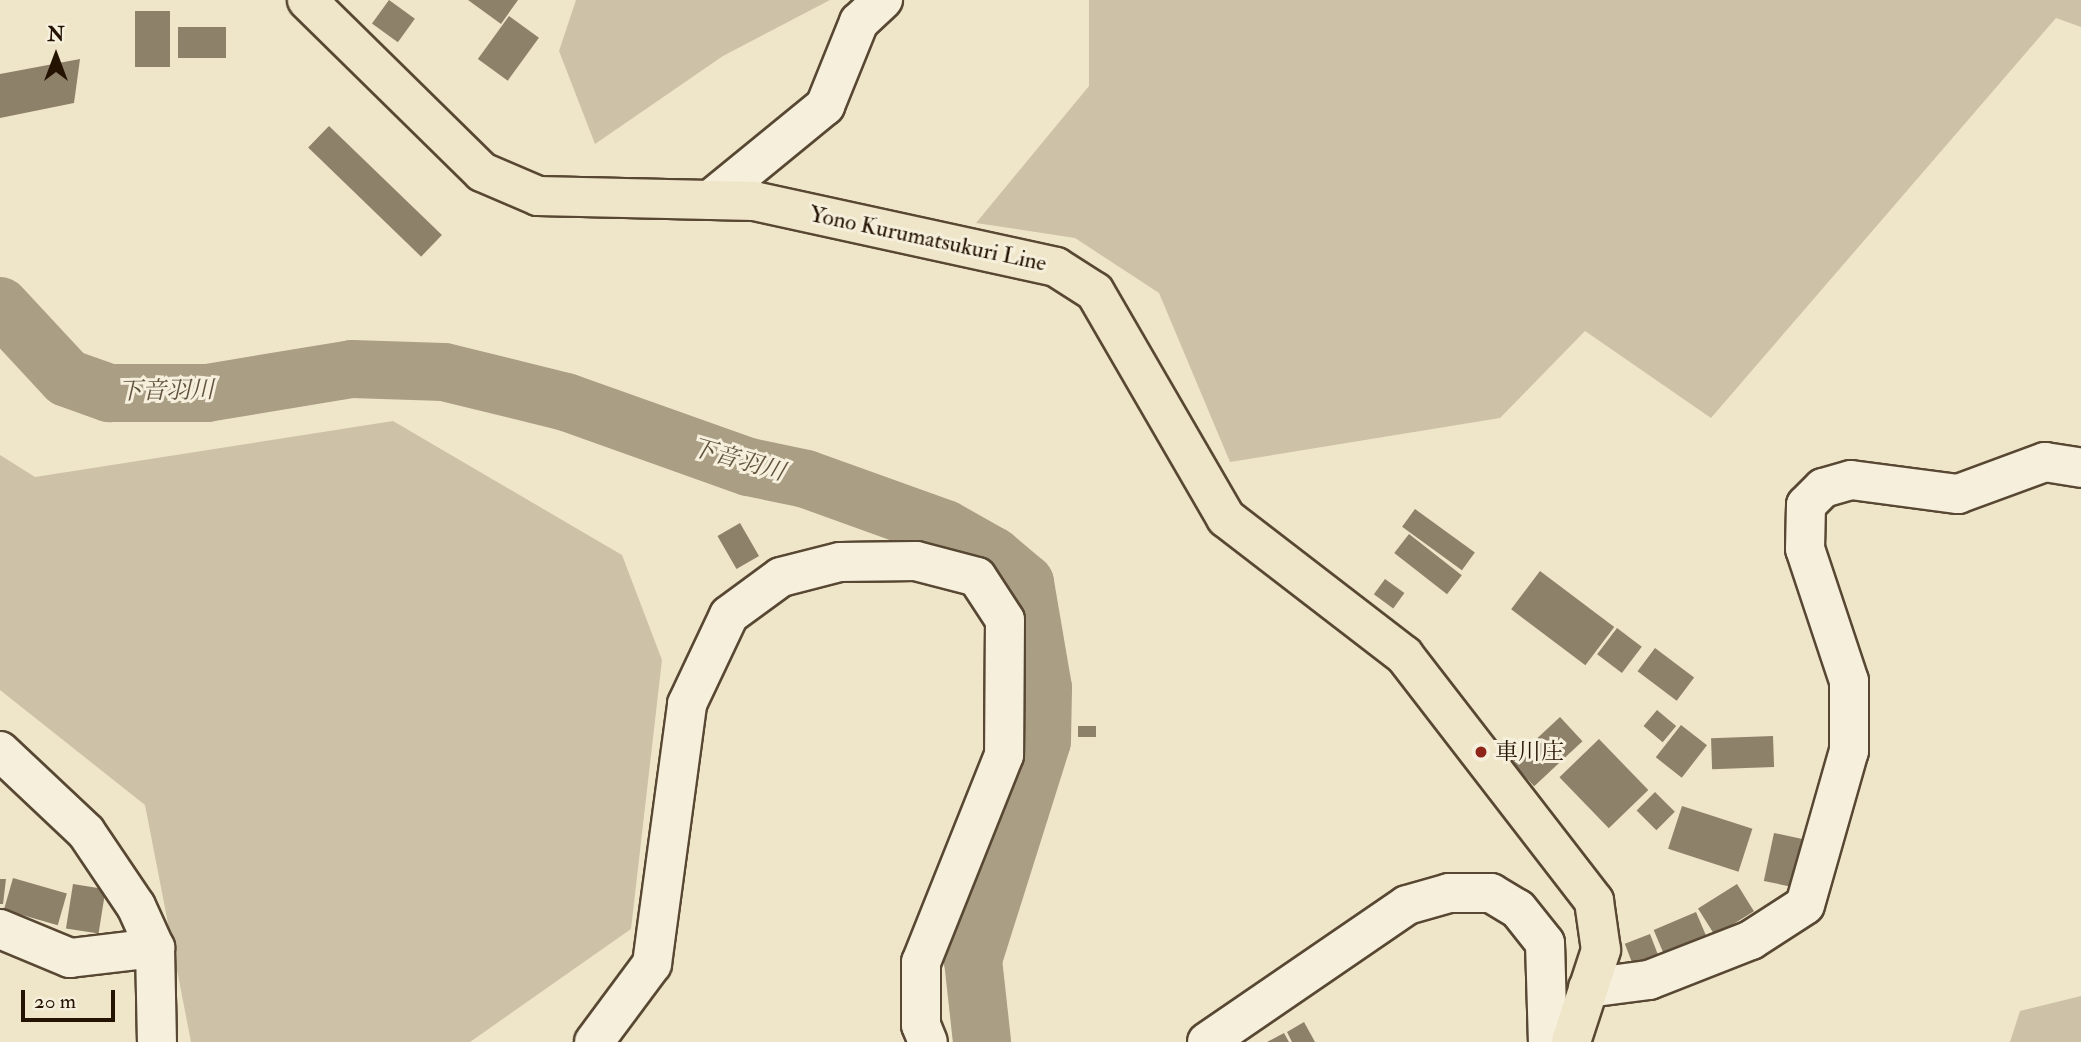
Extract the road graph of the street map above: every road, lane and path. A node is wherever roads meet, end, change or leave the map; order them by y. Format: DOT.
graph roads {
  1 [pos="307,0"];
  2 [pos="883,0"];
  3 [pos="710,200"];
  4 [pos="2081,467"];
  5 [pos="0,751"];
  6 [pos="0,929"];
  7 [pos="155,948"];
  8 [pos="1588,988"];
  9 [pos="157,1042"];
  10 [pos="594,1042"];
  11 [pos="928,1042"];
  12 [pos="1207,1042"];
  13 [pos="1548,1042"];
  14 [pos="1571,1042"];
  1 -- 3 [label="main road, Yono Kurumatsukuri Line"];
  2 -- 3 [label="street"];
  3 -- 8 [label="main road, Yono Kurumatsukuri Line"];
  4 -- 8 [label="street"];
  5 -- 7 [label="street"];
  6 -- 7 [label="street"];
  7 -- 9 [label="street"];
  8 -- 14 [label="main road, Yono Kurumatsukuri Line"];
  10 -- 11 [label="street"];
  12 -- 13 [label="street"];
}
